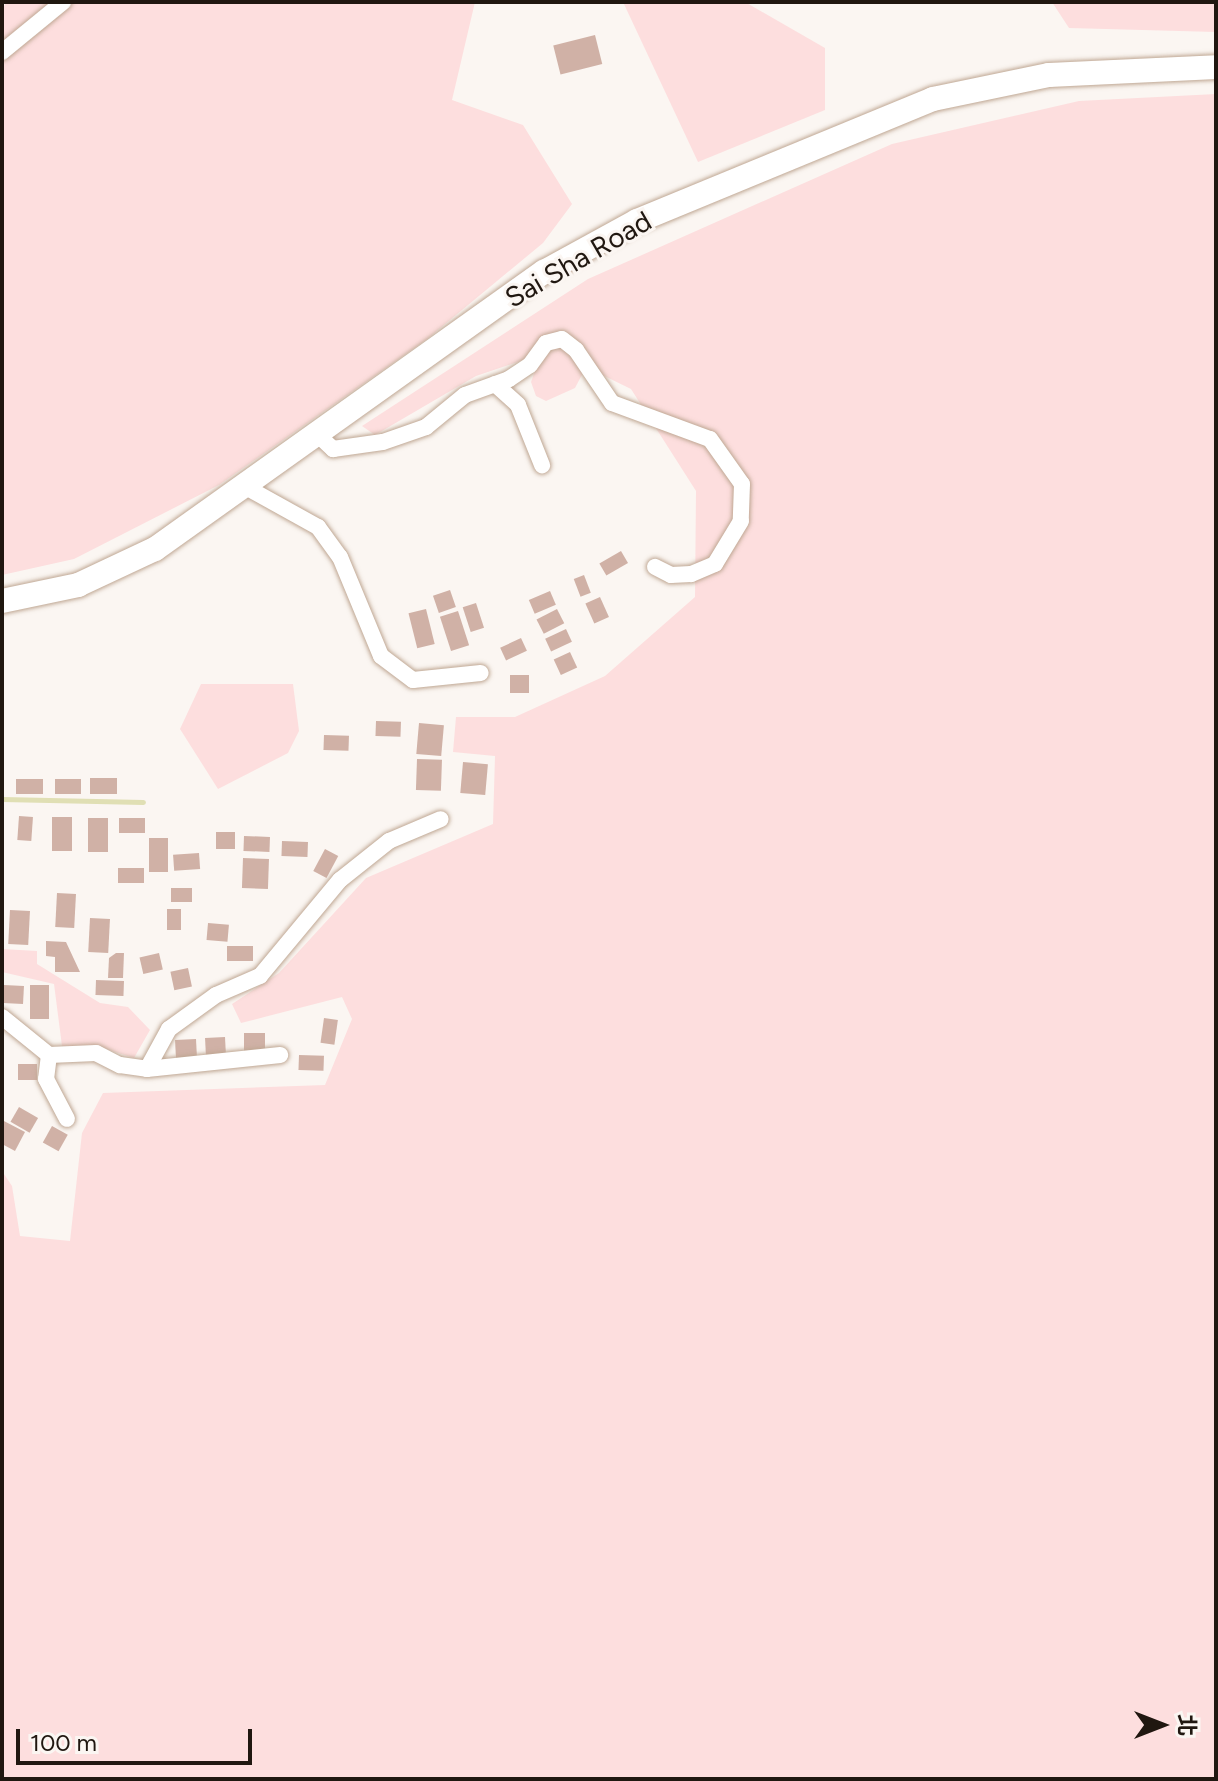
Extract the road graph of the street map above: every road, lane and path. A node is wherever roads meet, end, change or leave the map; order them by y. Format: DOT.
graph roads {
  1 [pos="63,2"];
  2 [pos="2,52"];
  3 [pos="1216,67"];
  4 [pos="495,384"];
  5 [pos="318,435"];
  6 [pos="542,465"];
  7 [pos="244,486"];
  8 [pos="655,567"];
  9 [pos="2,601"];
  10 [pos="481,673"];
  11 [pos="441,819"];
  12 [pos="2,1017"];
  13 [pos="49,1055"];
  14 [pos="280,1055"];
  15 [pos="147,1069"];
  16 [pos="67,1119"];
  1 -- 2 [label="street"];
  3 -- 5 [label="main road, Sai Sha Road"];
  4 -- 5 [label="street"];
  4 -- 6 [label="street"];
  4 -- 8 [label="street"];
  5 -- 7 [label="main road, Sai Sha Road"];
  7 -- 9 [label="main road, Sai Sha Road"];
  7 -- 10 [label="street"];
  11 -- 15 [label="street"];
  12 -- 13 [label="street"];
  13 -- 15 [label="street"];
  13 -- 16 [label="street"];
  14 -- 15 [label="street"];
}
